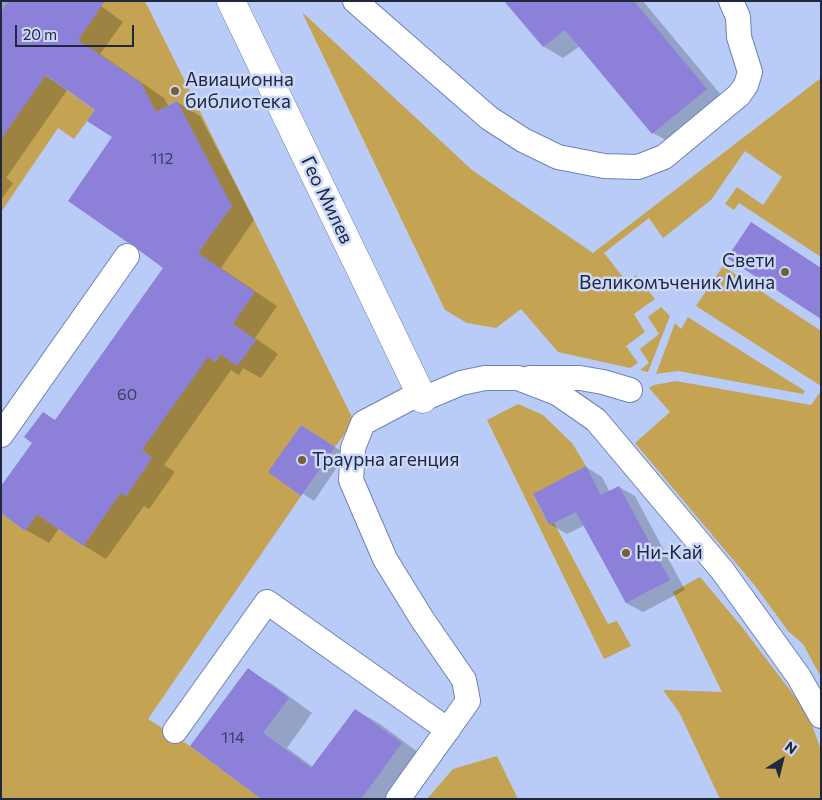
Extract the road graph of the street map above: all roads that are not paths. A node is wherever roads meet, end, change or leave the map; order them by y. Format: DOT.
graph roads {
  1 [pos="231,1"];
  2 [pos="355,1"];
  3 [pos="738,7"];
  4 [pos="127,256"];
  5 [pos="518,378"];
  6 [pos="630,390"];
  7 [pos="421,396"];
  8 [pos="1,435"];
  9 [pos="821,716"];
  10 [pos="448,730"];
  11 [pos="175,732"];
  12 [pos="398,799"];
  1 -- 7 [label="street, Гео Милев"];
  2 -- 3 [label="lane"];
  4 -- 8 [label="lane"];
  5 -- 6 [label="lane"];
  5 -- 7 [label="lane"];
  5 -- 9 [label="lane"];
  7 -- 10 [label="lane"];
  10 -- 11 [label="lane"];
  10 -- 12 [label="lane"];
}
